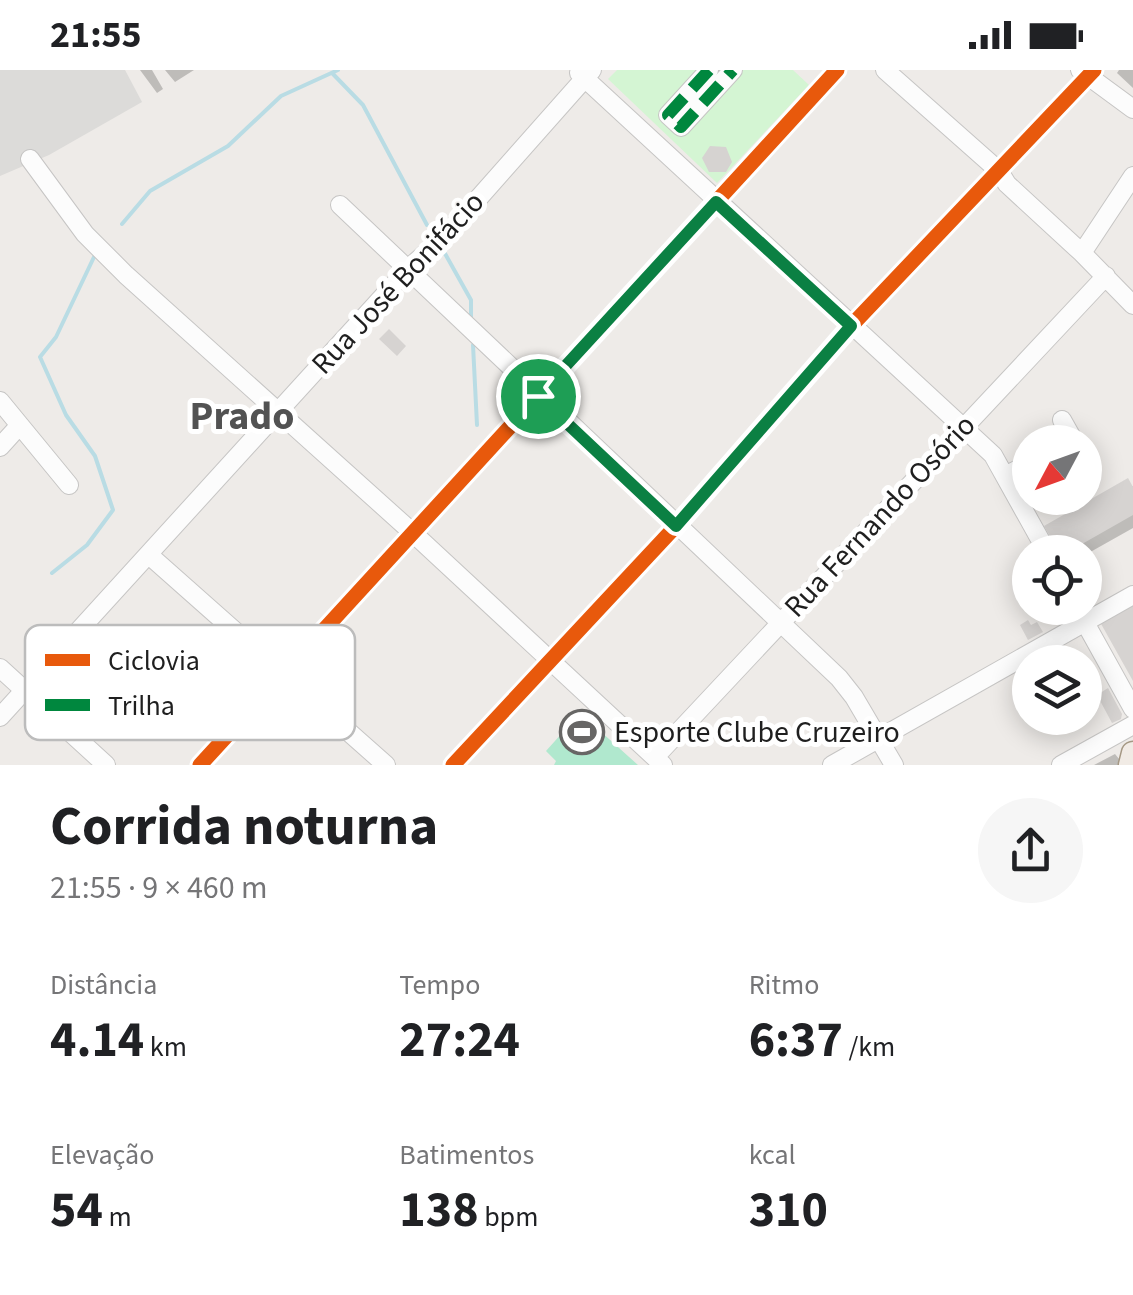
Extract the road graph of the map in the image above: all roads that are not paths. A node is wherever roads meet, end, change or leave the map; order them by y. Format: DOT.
graph roads {
  1 [pos="733,70"];
  2 [pos="837,70"];
  3 [pos="870,70"];
  4 [pos="885,70"];
  5 [pos="1088,72"];
  6 [pos="584,73"];
  7 [pos="711,77"];
  8 [pos="698,96"];
  9 [pos="1133,109"];
  10 [pos="30,159"];
  11 [pos="1133,176"];
  12 [pos="999,178"];
  13 [pos="716,202"];
  14 [pos="340,205"];
  15 [pos="1082,253"];
  16 [pos="408,269"];
  17 [pos="1106,276"];
  18 [pos="1133,305"];
  19 [pos="851,326"];
  20 [pos="538,396"];
  21 [pos="0,401"];
  22 [pos="278,412"];
  23 [pos="1062,420"];
  24 [pos="1065,425"];
  25 [pos="19,426"];
  26 [pos="962,426"];
  27 [pos="0,448"];
  28 [pos="1012,472"];
  29 [pos="1005,476"];
  30 [pos="69,484"];
  31 [pos="676,526"];
  32 [pos="413,533"];
  33 [pos="1038,535"];
  34 [pos="149,555"];
  35 [pos="1133,595"];
  36 [pos="1102,606"];
  37 [pos="783,622"];
  38 [pos="84,625"];
  39 [pos="228,625"];
  40 [pos="329,625"];
  41 [pos="1063,625"];
  42 [pos="1087,625"];
  43 [pos="550,662"];
  44 [pos="0,668"];
  45 [pos="24,690"];
  46 [pos="1133,709"];
  47 [pos="0,717"];
  48 [pos="1133,725"];
  49 [pos="355,737"];
  50 [pos="879,738"];
  51 [pos="79,740"];
  52 [pos="223,740"];
  53 [pos="1133,753"];
  54 [pos="659,761"];
  55 [pos="106,765"];
  56 [pos="200,765"];
  57 [pos="386,765"];
  58 [pos="452,765"];
  59 [pos="832,765"];
  60 [pos="894,765"];
  61 [pos="1060,765"];
  62 [pos="1130,765"];
  1 -- 7 [label="street"];
  2 -- 13 [label="street"];
  3 -- 12 [label="street"];
  4 -- 12 [label="street"];
  5 -- 9 [label="street"];
  5 -- 12 [label="street"];
  6 -- 13 [label="street"];
  6 -- 16 [label="street, Rua José Bonifácio"];
  7 -- 8 [label="street"];
  10 -- 22 [label="street"];
  11 -- 15 [label="street"];
  12 -- 15 [label="street"];
  12 -- 19 [label="street"];
  13 -- 19 [label="street"];
  13 -- 20 [label="street"];
  14 -- 16 [label="street"];
  15 -- 17 [label="street"];
  16 -- 20 [label="street"];
  16 -- 22 [label="street, Rua José Bonifácio"];
  17 -- 18 [label="street"];
  17 -- 26 [label="street, Rua Fernando Osório"];
  19 -- 26 [label="street"];
  19 -- 31 [label="street"];
  20 -- 31 [label="street"];
  20 -- 32 [label="street"];
  21 -- 25 [label="street"];
  22 -- 32 [label="street"];
  22 -- 34 [label="street, Rua José Bonifácio"];
  23 -- 24 [label="street"];
  25 -- 27 [label="street"];
  25 -- 30 [label="street"];
  26 -- 29 [label="street"];
  26 -- 37 [label="street, Rua Fernando Osório"];
  28 -- 29 [label="street"];
  29 -- 33 [label="street"];
  31 -- 37 [label="street"];
  31 -- 43 [label="street"];
  32 -- 40 [label="street"];
  32 -- 43 [label="street"];
  34 -- 38 [label="street, Rua José Bonifácio"];
  34 -- 39 [label="street"];
  35 -- 36 [label="street"];
  37 -- 50 [label="street"];
  37 -- 54 [label="street, Rua Fernando Osório"];
  41 -- 50 [label="street"];
  42 -- 46 [label="street"];
  43 -- 54 [label="street"];
  43 -- 58 [label="street"];
  44 -- 45 [label="street"];
  45 -- 47 [label="street, Rua José Bonifácio"];
  48 -- 61 [label="street"];
  49 -- 57 [label="street"];
  50 -- 59 [label="street"];
  50 -- 60 [label="street"];
  51 -- 55 [label="street"];
  52 -- 56 [label="street"];
  53 -- 62 [label="main road"];
}
